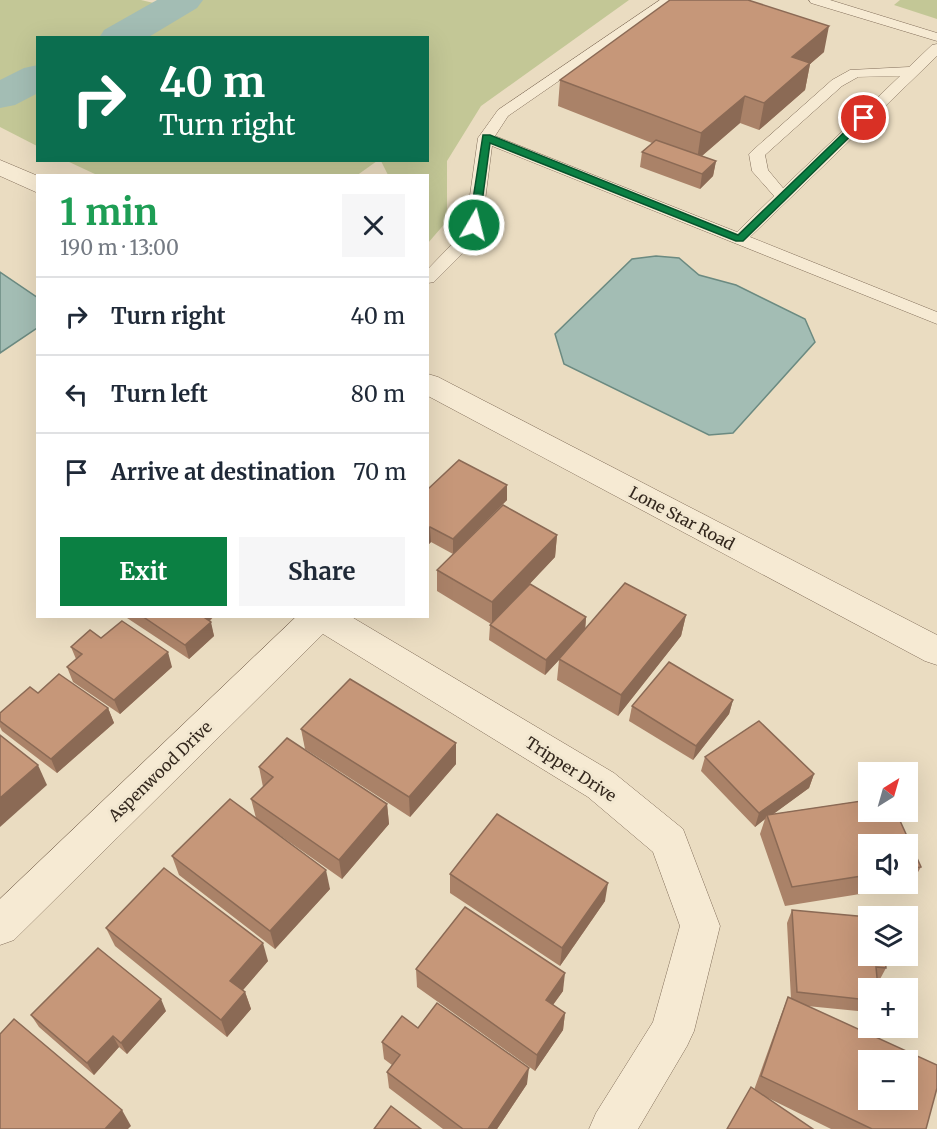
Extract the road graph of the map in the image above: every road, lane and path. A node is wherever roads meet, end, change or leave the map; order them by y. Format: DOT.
graph roads {
  1 [pos="669,0"];
  2 [pos="816,0"];
  3 [pos="937,37"];
  4 [pos="937,48"];
  5 [pos="913,71"];
  6 [pos="486,138"];
  7 [pos="0,167"];
  8 [pos="36,185"];
  9 [pos="783,197"];
  10 [pos="739,239"];
  11 [pos="429,277"];
  12 [pos="937,318"];
  13 [pos="429,385"];
  14 [pos="319,618"];
  15 [pos="324,618"];
  16 [pos="937,651"];
  17 [pos="0,926"];
  18 [pos="612,1129"];
  1 -- 6 [label="lane"];
  2 -- 3 [label="lane"];
  4 -- 5 [label="lane"];
  5 -- 9 [label="lane"];
  5 -- 9 [label="lane"];
  6 -- 10 [label="lane"];
  6 -- 11 [label="lane"];
  7 -- 8 [label="street"];
  9 -- 10 [label="lane"];
  10 -- 12 [label="lane"];
  13 -- 16 [label="street, Lone Star Road"];
  14 -- 17 [label="street, Aspenwood Drive"];
  15 -- 18 [label="street, Tripper Drive"];
}
